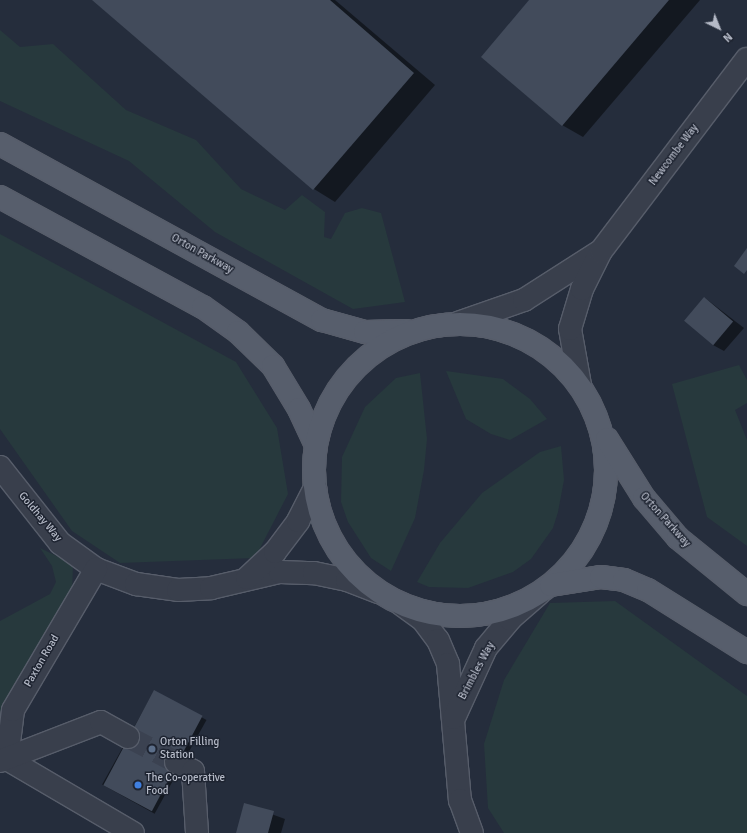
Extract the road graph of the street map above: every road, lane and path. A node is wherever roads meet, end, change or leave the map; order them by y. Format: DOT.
graph roads {
  1 [pos="747,59"];
  2 [pos="0,144"];
  3 [pos="0,197"];
  4 [pos="601,251"];
  5 [pos="458,324"];
  6 [pos="414,331"];
  7 [pos="580,385"];
  8 [pos="601,429"];
  9 [pos="316,446"];
  10 [pos="0,467"];
  11 [pos="315,487"];
  12 [pos="96,569"];
  13 [pos="246,578"];
  14 [pos="545,589"];
  15 [pos="379,592"];
  16 [pos="747,594"];
  17 [pos="401,604"];
  18 [pos="747,652"];
  19 [pos="453,719"];
  20 [pos="128,737"];
  21 [pos="3,760"];
  22 [pos="176,762"];
  23 [pos="133,833"];
  24 [pos="197,833"];
  25 [pos="472,833"];
  1 -- 4 [label="street, Newcombe Way"];
  2 -- 6 [label="main road, Orton Parkway"];
  3 -- 9 [label="main road"];
  4 -- 5 [label="street, Newcombe Way"];
  4 -- 7 [label="street, Newcombe Way"];
  5 -- 6 [label="main road"];
  5 -- 7 [label="main road"];
  6 -- 9 [label="main road"];
  7 -- 8 [label="main road"];
  8 -- 14 [label="main road"];
  8 -- 16 [label="main road, Orton Parkway"];
  9 -- 11 [label="main road"];
  10 -- 12 [label="street, Goldhay Way"];
  11 -- 13 [label="street, Goldhay Way"];
  11 -- 15 [label="main road"];
  12 -- 13 [label="street, Goldhay Way"];
  12 -- 21 [label="street, Paxton Road"];
  13 -- 15 [label="street, Goldhay Way"];
  14 -- 17 [label="main road"];
  14 -- 18 [label="main road"];
  14 -- 19 [label="street, Brimbles Way"];
  15 -- 17 [label="main road"];
  17 -- 19 [label="street, Brimbles Way"];
  19 -- 25 [label="street, Brimbles Way"];
  20 -- 21 [label="street"];
  21 -- 23 [label="street"];
  22 -- 24 [label="street"];
}
